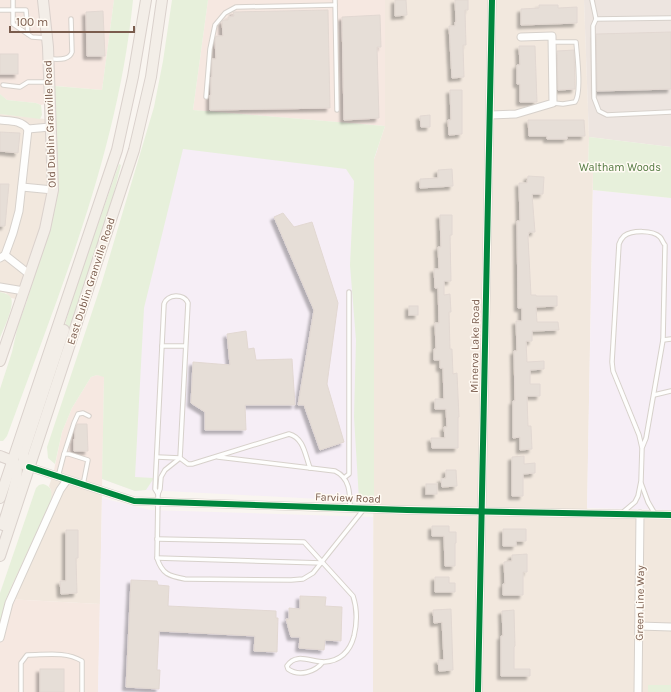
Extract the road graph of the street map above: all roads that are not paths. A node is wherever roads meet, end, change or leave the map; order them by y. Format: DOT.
graph roads {
  1 [pos="13,0"];
  2 [pos="43,0"];
  3 [pos="146,0"];
  4 [pos="162,0"];
  5 [pos="335,0"];
  6 [pos="492,0"];
  7 [pos="592,0"];
  8 [pos="335,5"];
  9 [pos="0,10"];
  10 [pos="13,10"];
  11 [pos="671,18"];
  12 [pos="71,19"];
  13 [pos="596,19"];
  14 [pos="28,34"];
  15 [pos="521,37"];
  16 [pos="47,38"];
  17 [pos="552,42"];
  18 [pos="48,59"];
  19 [pos="49,82"];
  20 [pos="3,85"];
  21 [pos="206,97"];
  22 [pos="553,103"];
  23 [pos="337,110"];
  24 [pos="671,112"];
  25 [pos="490,115"];
  26 [pos="0,120"];
  27 [pos="50,127"];
  28 [pos="28,129"];
  29 [pos="22,187"];
  30 [pos="53,190"];
  31 [pos="3,257"];
  32 [pos="29,274"];
  33 [pos="0,287"];
  34 [pos="24,290"];
  35 [pos="349,292"];
  36 [pos="68,297"];
  37 [pos="671,339"];
  38 [pos="663,340"];
  39 [pos="162,346"];
  40 [pos="185,346"];
  41 [pos="0,361"];
  42 [pos="671,391"];
  43 [pos="654,395"];
  44 [pos="88,416"];
  45 [pos="642,448"];
  46 [pos="64,454"];
  47 [pos="0,456"];
  48 [pos="215,456"];
  49 [pos="157,457"];
  50 [pos="180,458"];
  51 [pos="12,460"];
  52 [pos="29,467"];
  53 [pos="310,468"];
  54 [pos="58,477"];
  55 [pos="344,478"];
  56 [pos="67,480"];
  57 [pos="641,481"];
  58 [pos="83,485"];
  59 [pos="158,494"];
  60 [pos="0,498"];
  61 [pos="159,502"];
  62 [pos="350,508"];
  63 [pos="365,508"];
  64 [pos="481,511"];
  65 [pos="621,514"];
  66 [pos="640,514"];
  67 [pos="655,514"];
  68 [pos="671,515"];
  69 [pos="0,534"];
  70 [pos="157,539"];
  71 [pos="0,556"];
  72 [pos="157,558"];
  73 [pos="322,563"];
  74 [pos="640,626"];
  75 [pos="671,627"];
  76 [pos="0,638"];
  77 [pos="323,662"];
  78 [pos="21,692"];
  79 [pos="82,692"];
  80 [pos="478,692"];
  81 [pos="638,692"];
  1 -- 10 [label="lane"];
  2 -- 16 [label="main road, Old Dublin Granville Road"];
  3 -- 36 [label="main road, East Dublin Granville Road"];
  4 -- 52 [label="main road, East Dublin Granville Road"];
  5 -- 8 [label="lane"];
  6 -- 25 [label="street, Minerva Lake Road"];
  7 -- 13 [label="lane"];
  8 -- 21 [label="lane"];
  8 -- 23 [label="lane"];
  9 -- 10 [label="lane"];
  10 -- 14 [label="lane"];
  10 -- 14 [label="lane"];
  11 -- 13 [label="lane"];
  12 -- 18 [label="lane"];
  13 -- 24 [label="lane"];
  14 -- 16 [label="lane"];
  15 -- 17 [label="street"];
  16 -- 18 [label="main road, Old Dublin Granville Road"];
  17 -- 22 [label="street"];
  17 -- 22 [label="lane"];
  18 -- 19 [label="main road, Old Dublin Granville Road"];
  19 -- 20 [label="lane"];
  19 -- 27 [label="main road, Old Dublin Granville Road"];
  22 -- 25 [label="street"];
  25 -- 64 [label="street, Minerva Lake Road"];
  26 -- 28 [label="street"];
  27 -- 28 [label="street"];
  27 -- 30 [label="main road, Old Dublin Granville Road"];
  28 -- 29 [label="street"];
  29 -- 30 [label="street"];
  29 -- 31 [label="street"];
  30 -- 32 [label="main road, Old Dublin Granville Road"];
  31 -- 32 [label="street"];
  32 -- 34 [label="main road, Old Dublin Granville Road"];
  33 -- 34 [label="street"];
  34 -- 41 [label="main road, Old Dublin Granville Road"];
  35 -- 55 [label="lane"];
  36 -- 51 [label="main road, East Dublin Granville Road"];
  36 -- 52 [label="main road"];
  37 -- 38 [label="lane"];
  38 -- 43 [label="lane"];
  38 -- 45 [label="lane"];
  39 -- 40 [label="lane"];
  39 -- 40 [label="lane"];
  39 -- 49 [label="lane"];
  40 -- 50 [label="lane"];
  42 -- 43 [label="lane"];
  43 -- 45 [label="lane"];
  44 -- 46 [label="lane"];
  45 -- 57 [label="lane"];
  46 -- 54 [label="lane"];
  46 -- 58 [label="lane"];
  47 -- 51 [label="main road"];
  48 -- 50 [label="lane"];
  48 -- 53 [label="lane"];
  48 -- 53 [label="lane"];
  49 -- 50 [label="lane"];
  49 -- 59 [label="lane"];
  50 -- 59 [label="lane"];
  51 -- 60 [label="main road, East Dublin Granville Road"];
  51 -- 69 [label="main road"];
  52 -- 54 [label="street, Farview Road"];
  52 -- 71 [label="main road, East Dublin Granville Road"];
  53 -- 55 [label="lane"];
  54 -- 56 [label="street, Farview Road"];
  55 -- 62 [label="lane"];
  56 -- 58 [label="street, Farview Road"];
  56 -- 76 [label="street"];
  57 -- 65 [label="lane"];
  57 -- 67 [label="lane"];
  58 -- 61 [label="street, Farview Road"];
  59 -- 61 [label="lane"];
  61 -- 62 [label="street, Farview Road"];
  61 -- 70 [label="lane"];
  62 -- 63 [label="street, Farview Road"];
  63 -- 64 [label="street, Farview Road"];
  63 -- 73 [label="lane"];
  64 -- 65 [label="street, Farview Road"];
  64 -- 80 [label="street, Minerva Lake Road"];
  65 -- 66 [label="street, Farview Road"];
  66 -- 67 [label="street, Farview Road"];
  66 -- 74 [label="street, Green Line Way"];
  67 -- 68 [label="street, Farview Road"];
  70 -- 72 [label="lane"];
  70 -- 73 [label="lane"];
  72 -- 73 [label="lane"];
  72 -- 73 [label="lane"];
  73 -- 77 [label="lane"];
  74 -- 75 [label="street"];
  74 -- 81 [label="street, Green Line Way"];
  77 -- 77 [label="lane"];
  78 -- 79 [label="lane"];
}
